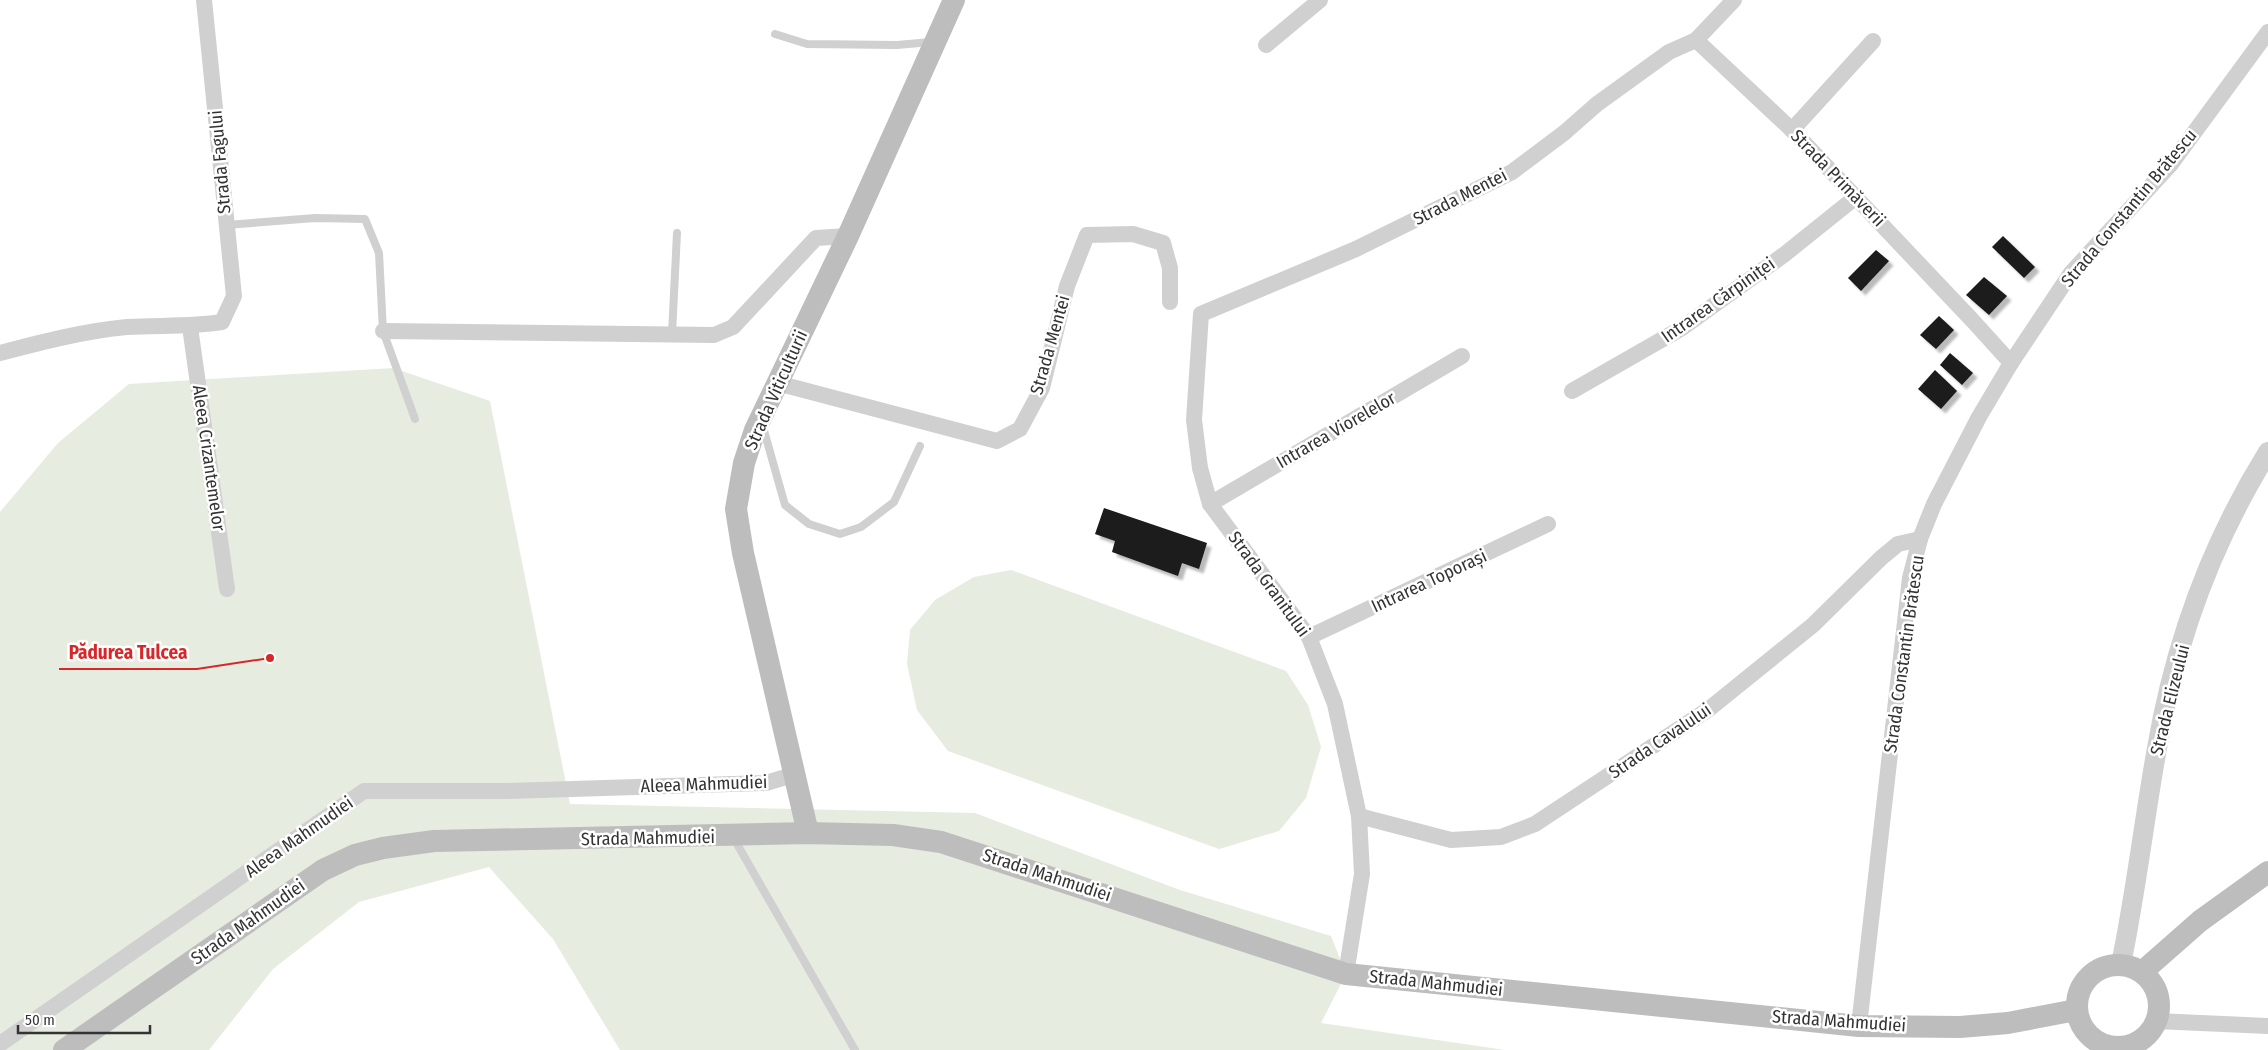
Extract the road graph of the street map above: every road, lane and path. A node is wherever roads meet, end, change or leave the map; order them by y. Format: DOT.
graph roads {
  1 [pos="204,0"];
  2 [pos="954,0"];
  3 [pos="1320,0"];
  4 [pos="1734,0"];
  5 [pos="2268,32"];
  6 [pos="774,34"];
  7 [pos="1696,40"];
  8 [pos="1872,41"];
  9 [pos="936,42"];
  10 [pos="1266,45"];
  11 [pos="1792,130"];
  12 [pos="1856,197"];
  13 [pos="226,225"];
  14 [pos="677,233"];
  15 [pos="848,236"];
  16 [pos="1170,302"];
  17 [pos="1201,314"];
  18 [pos="190,327"];
  19 [pos="383,331"];
  20 [pos="672,334"];
  21 [pos="0,353"];
  22 [pos="1462,356"];
  23 [pos="2010,363"];
  24 [pos="777,383"];
  25 [pos="1572,392"];
  26 [pos="761,418"];
  27 [pos="415,419"];
  28 [pos="920,446"];
  29 [pos="2268,452"];
  30 [pos="1210,504"];
  31 [pos="1548,524"];
  32 [pos="1920,540"];
  33 [pos="228,588"];
  34 [pos="1310,637"];
  35 [pos="796,774"];
  36 [pos="1358,816"];
  37 [pos="808,833"];
  38 [pos="732,836"];
  39 [pos="2268,872"];
  40 [pos="2121,964"];
  41 [pos="2142,972"];
  42 [pos="1346,974"];
  43 [pos="2076,1010"];
  44 [pos="2156,1021"];
  45 [pos="1859,1026"];
  46 [pos="2268,1026"];
  47 [pos="0,1044"];
  48 [pos="2120,1049"];
  49 [pos="64,1050"];
  50 [pos="855,1050"];
  1 -- 13 [label="street, Strada Fagului"];
  2 -- 9 [label="main road, Strada Viticulturii"];
  3 -- 10 [label="street"];
  4 -- 7 [label="street"];
  5 -- 23 [label="street, Strada Constantin Brătescu"];
  6 -- 9 [label="lane"];
  7 -- 11 [label="street, Strada Primăverii"];
  7 -- 17 [label="street, Strada Mentei"];
  8 -- 11 [label="street"];
  9 -- 15 [label="main road, Strada Viticulturii"];
  11 -- 12 [label="street, Strada Primăverii"];
  12 -- 23 [label="street, Strada Primăverii"];
  12 -- 25 [label="street, Intrarea Cărpiniței"];
  13 -- 18 [label="street, Strada Fagului"];
  13 -- 19 [label="lane"];
  14 -- 20 [label="lane"];
  15 -- 20 [label="street"];
  15 -- 24 [label="main road, Strada Viticulturii"];
  16 -- 24 [label="street, Strada Mentei"];
  17 -- 30 [label="street, Strada Granitului"];
  18 -- 21 [label="street"];
  18 -- 33 [label="street, Aleea Crizantemelor"];
  19 -- 20 [label="street"];
  19 -- 27 [label="lane"];
  22 -- 30 [label="street, Intrarea Viorelelor"];
  23 -- 32 [label="street, Strada Constantin Brătescu"];
  24 -- 26 [label="main road, Strada Viticulturii"];
  26 -- 28 [label="lane"];
  26 -- 35 [label="main road, Strada Viticulturii"];
  29 -- 40 [label="street, Strada Elizeului"];
  30 -- 34 [label="street, Strada Granitului"];
  31 -- 34 [label="street, Intrarea Toporași"];
  32 -- 36 [label="street, Strada Cavalului"];
  32 -- 45 [label="street, Strada Constantin Brătescu"];
  34 -- 36 [label="street, Strada Granitului"];
  35 -- 37 [label="main road, Strada Viticulturii"];
  35 -- 47 [label="street, Aleea Mahmudiei"];
  36 -- 42 [label="street, Strada Granitului"];
  37 -- 38 [label="main road, Strada Mahmudiei"];
  37 -- 42 [label="main road, Strada Mahmudiei"];
  38 -- 49 [label="main road, Strada Mahmudiei"];
  38 -- 50 [label="lane"];
  39 -- 41 [label="main road"];
  40 -- 41 [label="main road"];
  40 -- 43 [label="main road"];
  41 -- 44 [label="main road"];
  42 -- 45 [label="main road, Strada Mahmudiei"];
  43 -- 45 [label="main road, Strada Mahmudiei"];
  43 -- 48 [label="main road"];
  44 -- 46 [label="street"];
  44 -- 48 [label="main road"];
}
